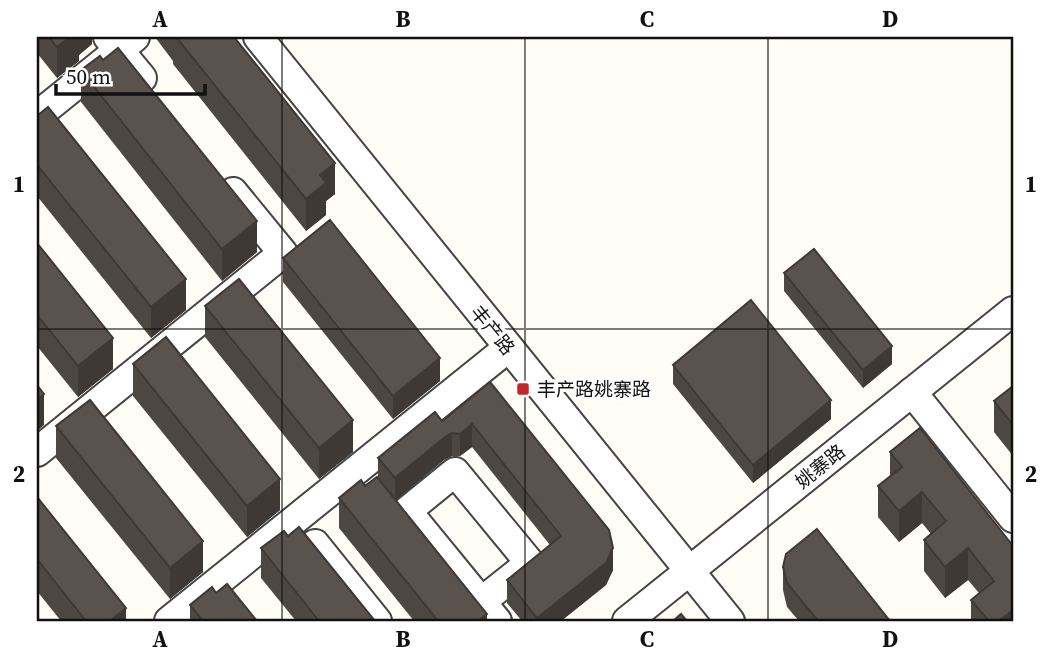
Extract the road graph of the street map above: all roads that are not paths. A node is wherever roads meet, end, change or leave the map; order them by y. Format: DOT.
graph roads {
  1 [pos="258,37"];
  2 [pos="121,41"];
  3 [pos="162,103"];
  4 [pos="37,116"];
  5 [pos="214,168"];
  6 [pos="1013,311"];
  7 [pos="508,348"];
  8 [pos="912,392"];
  9 [pos="37,452"];
  10 [pos="1013,518"];
  11 [pos="315,544"];
  12 [pos="690,571"];
  13 [pos="489,612"];
  14 [pos="169,621"];
  15 [pos="377,621"];
  16 [pos="627,621"];
  17 [pos="730,621"];
  1 -- 7 [label="street, 丰产路"];
  2 -- 3 [label="street"];
  2 -- 4 [label="street"];
  5 -- 9 [label="street"];
  6 -- 8 [label="street, 姚寨路"];
  7 -- 12 [label="street, 丰产路"];
  7 -- 14 [label="street"];
  8 -- 10 [label="street"];
  8 -- 12 [label="street, 姚寨路"];
  11 -- 15 [label="street"];
  12 -- 16 [label="street, 姚寨路"];
  12 -- 17 [label="street, 丰产路"];
  13 -- 13 [label="street"];
}
